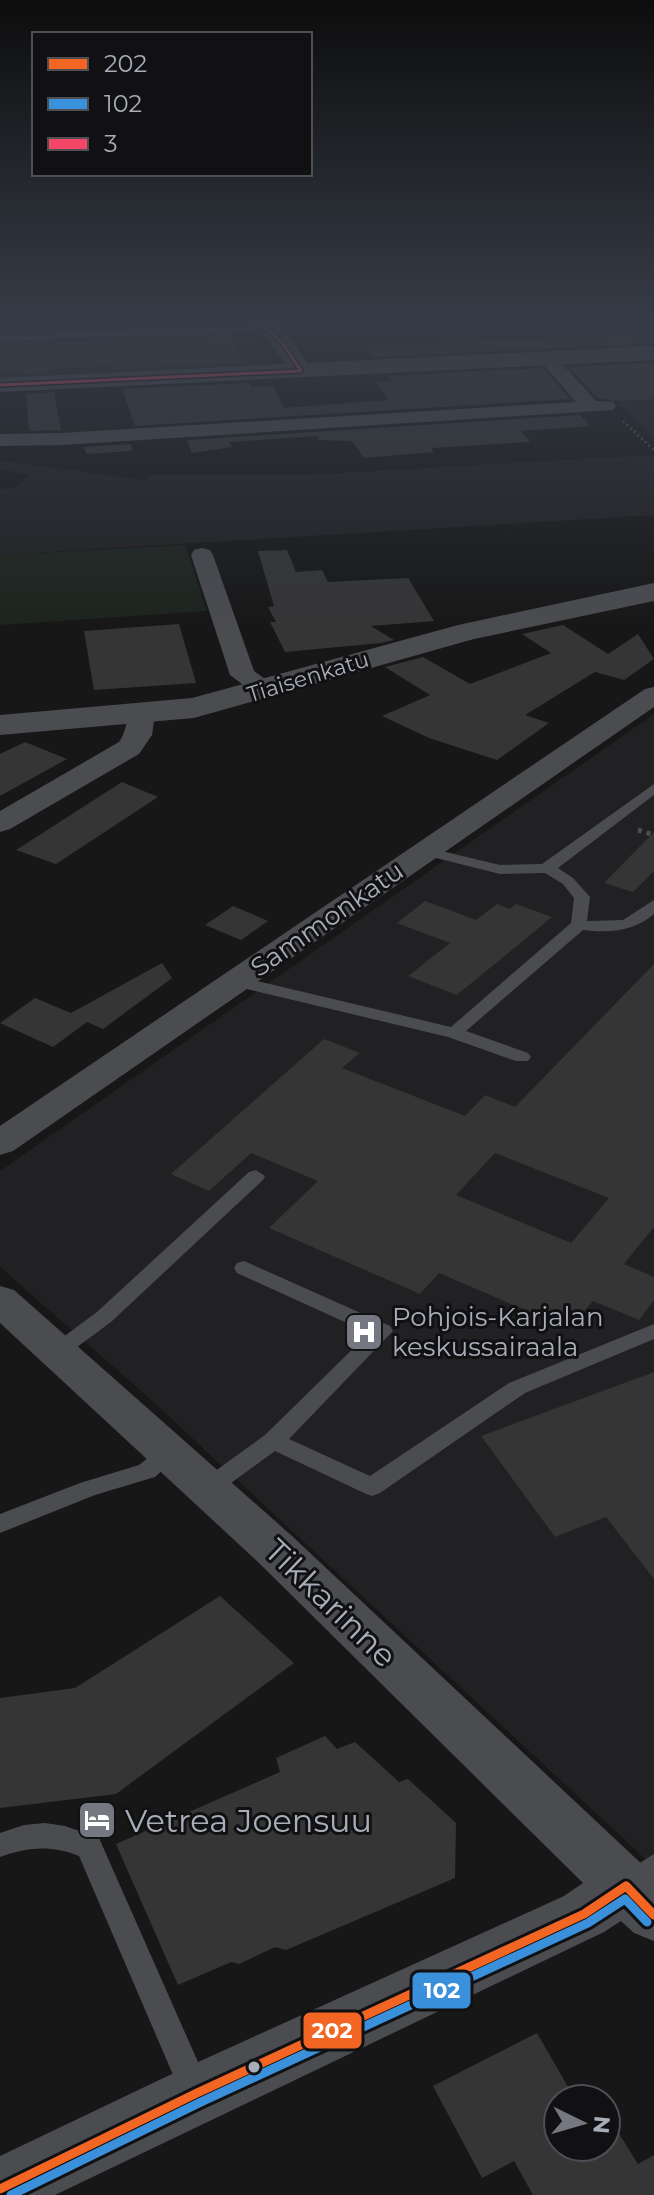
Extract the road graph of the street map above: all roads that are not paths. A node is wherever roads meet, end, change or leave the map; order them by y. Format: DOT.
graph roads {
  1 [pos="332,422"];
  2 [pos="0,440"];
  3 [pos="202,555"];
  4 [pos="654,592"];
  5 [pos="267,690"];
  6 [pos="654,695"];
  7 [pos="142,714"];
  8 [pos="0,725"];
  9 [pos="654,788"];
  10 [pos="0,823"];
  11 [pos="425,851"];
  12 [pos="548,868"];
  13 [pos="654,905"];
  14 [pos="579,925"];
  15 [pos="236,981"];
  16 [pos="454,1033"];
  17 [pos="522,1057"];
  18 [pos="0,1143"];
  19 [pos="256,1176"];
  20 [pos="244,1268"];
  21 [pos="0,1300"];
  22 [pos="654,1331"];
  23 [pos="58,1351"];
  24 [pos="273,1441"];
  25 [pos="170,1453"];
  26 [pos="208,1488"];
  27 [pos="0,1524"];
  28 [pos="0,1845"];
  29 [pos="645,1890"];
  30 [pos="197,2093"];
  31 [pos="0,2189"];
  1 -- 2 [label="street"];
  3 -- 5 [label="street"];
  4 -- 5 [label="street, Tiaisenkatu"];
  5 -- 7 [label="street, Tiaisenkatu"];
  6 -- 11 [label="street, Sammonkatu"];
  7 -- 8 [label="street, Tiaisenkatu"];
  7 -- 10 [label="street"];
  9 -- 12 [label="lane"];
  11 -- 12 [label="lane"];
  11 -- 15 [label="street, Sammonkatu"];
  12 -- 14 [label="lane"];
  13 -- 14 [label="lane"];
  14 -- 16 [label="lane"];
  15 -- 16 [label="lane"];
  15 -- 18 [label="street, Sammonkatu"];
  16 -- 17 [label="lane"];
  19 -- 23 [label="lane"];
  20 -- 24 [label="lane"];
  21 -- 23 [label="street, Tikkarinne"];
  22 -- 24 [label="lane"];
  23 -- 25 [label="street, Tikkarinne"];
  24 -- 26 [label="lane"];
  25 -- 26 [label="street, Tikkarinne"];
  25 -- 27 [label="lane"];
  26 -- 29 [label="street, Tikkarinne"];
  28 -- 30 [label="lane"];
  29 -- 30 [label="street"];
  30 -- 31 [label="street"];
}
